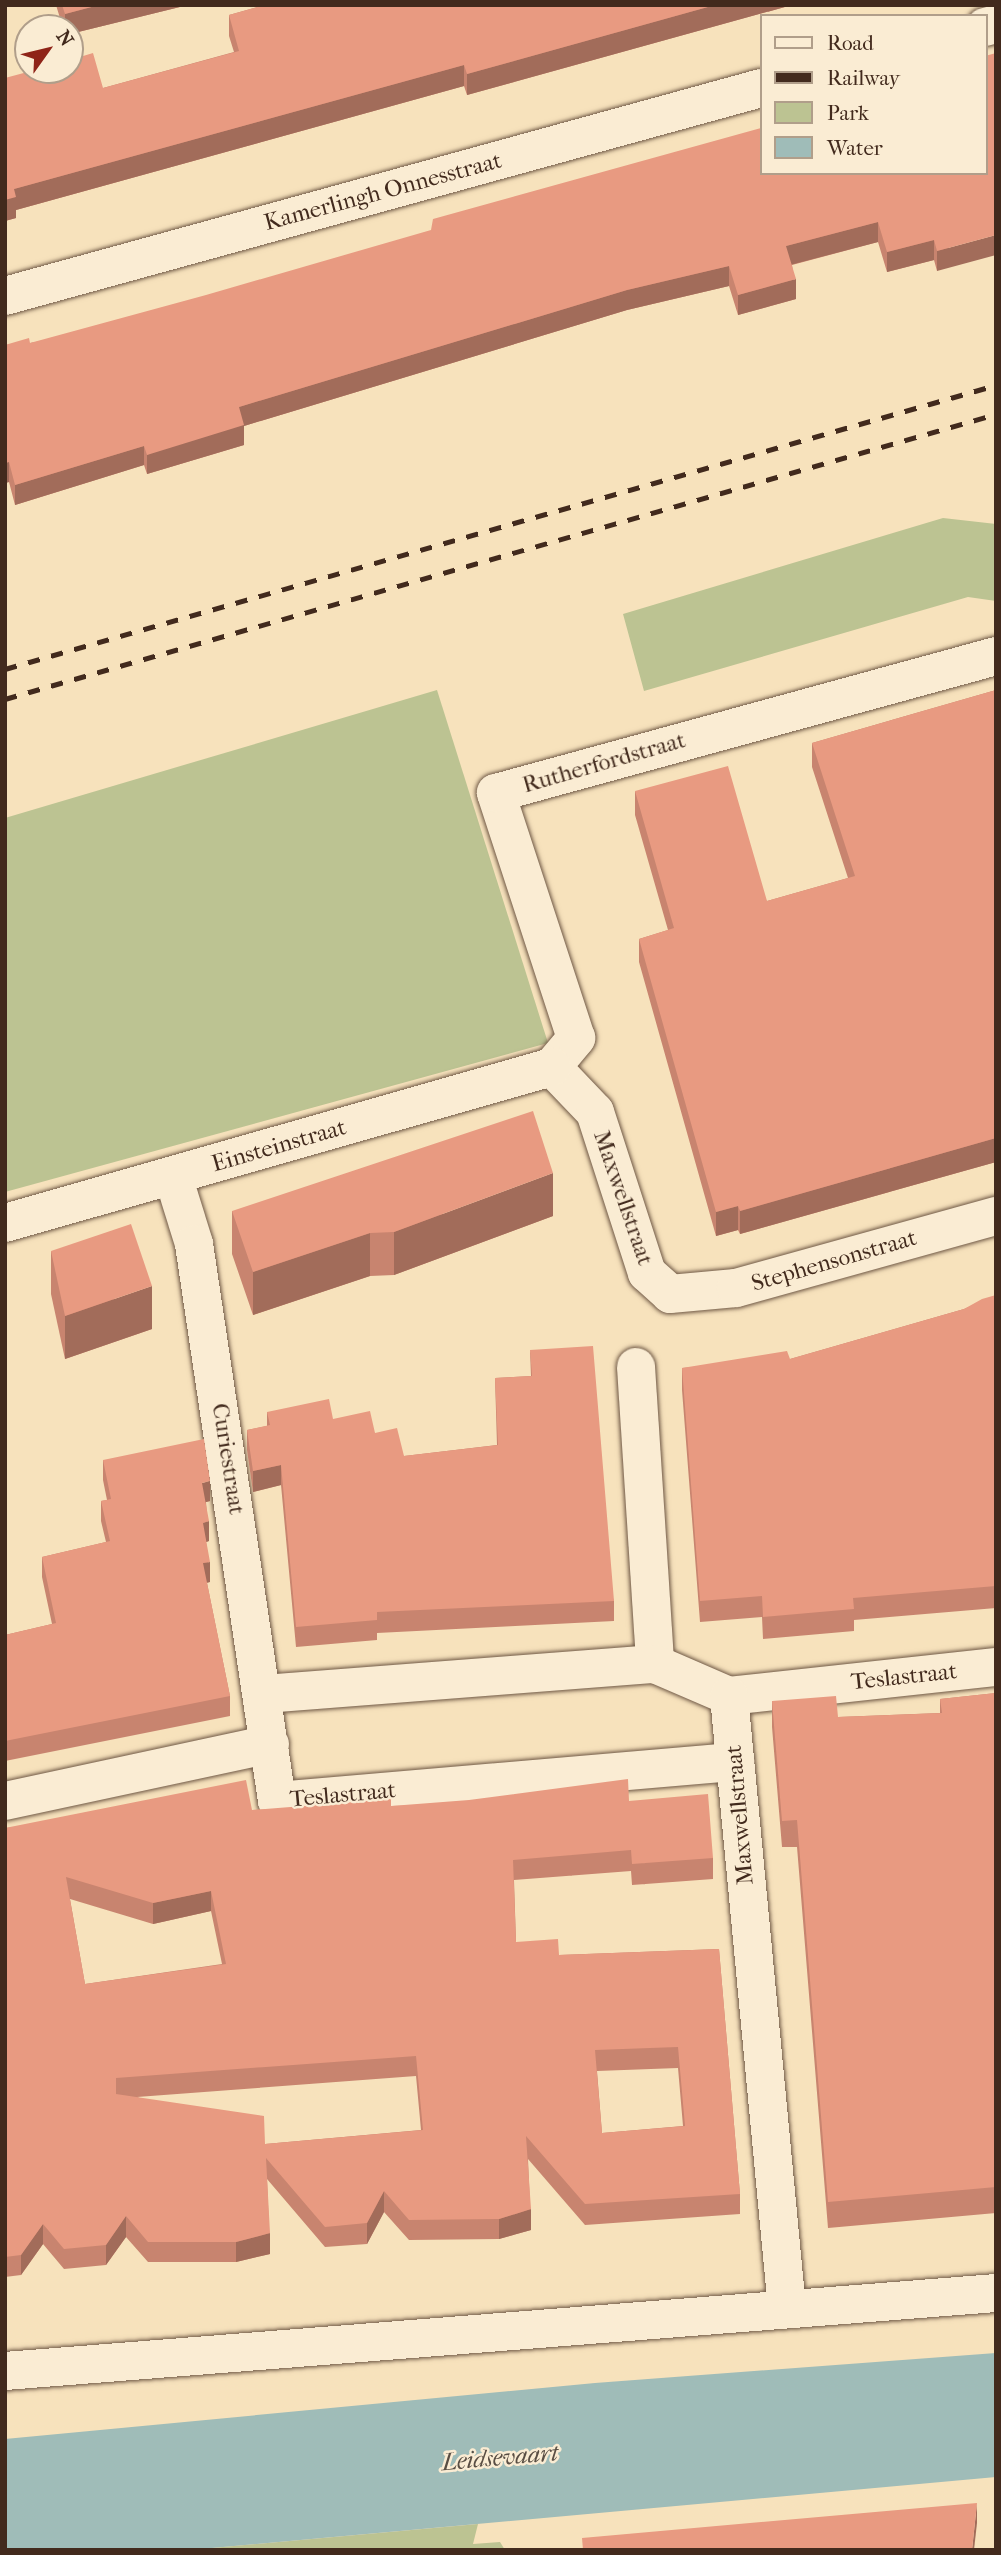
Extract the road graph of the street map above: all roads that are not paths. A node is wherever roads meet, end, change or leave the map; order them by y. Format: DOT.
graph roads {
  1 [pos="760,88"];
  2 [pos="5,296"];
  3 [pos="996,656"];
  4 [pos="552,1067"];
  5 [pos="173,1176"];
  6 [pos="996,1216"];
  7 [pos="5,1223"];
  8 [pos="670,1294"];
  9 [pos="636,1367"];
  10 [pos="655,1664"];
  11 [pos="996,1667"];
  12 [pos="264,1694"];
  13 [pos="729,1696"];
  14 [pos="270,1744"];
  15 [pos="735,1762"];
  16 [pos="5,1801"];
  17 [pos="996,2293"];
  18 [pos="787,2309"];
  19 [pos="5,2371"];
  1 -- 2 [label="street, Kamerlingh Onnesstraat"];
  3 -- 4 [label="street, Rutherfordstraat"];
  4 -- 5 [label="street, Einsteinstraat"];
  4 -- 8 [label="street, Maxwellstraat"];
  5 -- 7 [label="street, Einsteinstraat"];
  5 -- 12 [label="street, Curiestraat"];
  6 -- 8 [label="street, Stephensonstraat"];
  9 -- 10 [label="street"];
  10 -- 12 [label="street"];
  10 -- 13 [label="street"];
  11 -- 13 [label="street, Teslastraat"];
  12 -- 14 [label="street, Curiestraat"];
  13 -- 15 [label="street, Maxwellstraat"];
  14 -- 15 [label="street, Teslastraat"];
  14 -- 16 [label="street"];
  15 -- 18 [label="street, Maxwellstraat"];
  17 -- 18 [label="street"];
  18 -- 19 [label="street"];
}
